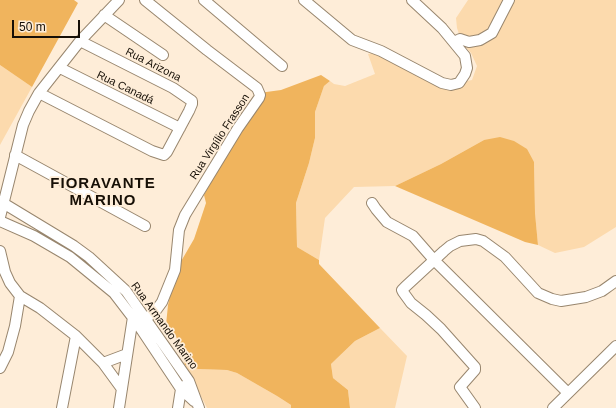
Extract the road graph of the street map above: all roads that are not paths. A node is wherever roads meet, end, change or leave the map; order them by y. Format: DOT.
graph roads {
  1 [pos="119,0"];
  2 [pos="145,0"];
  3 [pos="204,0"];
  4 [pos="304,0"];
  5 [pos="412,0"];
  6 [pos="509,0"];
  7 [pos="104,15"];
  8 [pos="80,41"];
  9 [pos="454,42"];
  10 [pos="163,55"];
  11 [pos="282,66"];
  12 [pos="60,68"];
  13 [pos="39,93"];
  14 [pos="180,128"];
  15 [pos="15,155"];
  16 [pos="4,203"];
  17 [pos="372,203"];
  18 [pos="0,217"];
  19 [pos="0,221"];
  20 [pos="146,226"];
  21 [pos="0,251"];
  22 [pos="434,260"];
  23 [pos="616,281"];
  24 [pos="20,296"];
  25 [pos="138,320"];
  26 [pos="76,336"];
  27 [pos="616,346"];
  28 [pos="127,354"];
  29 [pos="103,363"];
  30 [pos="0,368"];
  31 [pos="189,381"];
  32 [pos="122,389"];
  33 [pos="181,389"];
  34 [pos="568,393"];
  35 [pos="197,405"];
  36 [pos="62,408"];
  37 [pos="119,408"];
  38 [pos="178,408"];
  39 [pos="475,408"];
  40 [pos="553,408"];
  1 -- 7 [label="street"];
  2 -- 25 [label="street, Rua Virgílio Frasson"];
  3 -- 11 [label="street"];
  4 -- 9 [label="street"];
  5 -- 9 [label="street"];
  6 -- 9 [label="street"];
  7 -- 8 [label="street"];
  7 -- 10 [label="street"];
  8 -- 12 [label="street"];
  8 -- 14 [label="street, Rua Arizona"];
  12 -- 13 [label="street"];
  12 -- 14 [label="street, Rua Canadá"];
  13 -- 14 [label="street"];
  13 -- 15 [label="street"];
  15 -- 16 [label="street"];
  15 -- 20 [label="street"];
  16 -- 18 [label="street"];
  16 -- 25 [label="street, Rua Armando Marino"];
  17 -- 22 [label="street"];
  19 -- 25 [label="street, Rua Armando Marino"];
  21 -- 24 [label="street"];
  22 -- 23 [label="street"];
  22 -- 34 [label="street"];
  22 -- 39 [label="street"];
  24 -- 26 [label="street"];
  24 -- 30 [label="street"];
  25 -- 28 [label="street"];
  25 -- 31 [label="street, Rua Armando Marino"];
  25 -- 33 [label="street, Rua Armando Marino"];
  26 -- 29 [label="street"];
  26 -- 36 [label="street"];
  27 -- 34 [label="street"];
  28 -- 29 [label="street"];
  28 -- 32 [label="street"];
  29 -- 32 [label="street"];
  31 -- 33 [label="street"];
  31 -- 35 [label="street, Rua Armando Marino"];
  32 -- 37 [label="street"];
  33 -- 35 [label="street, Rua Armando Marino"];
  33 -- 38 [label="street"];
  34 -- 40 [label="street"];
}
